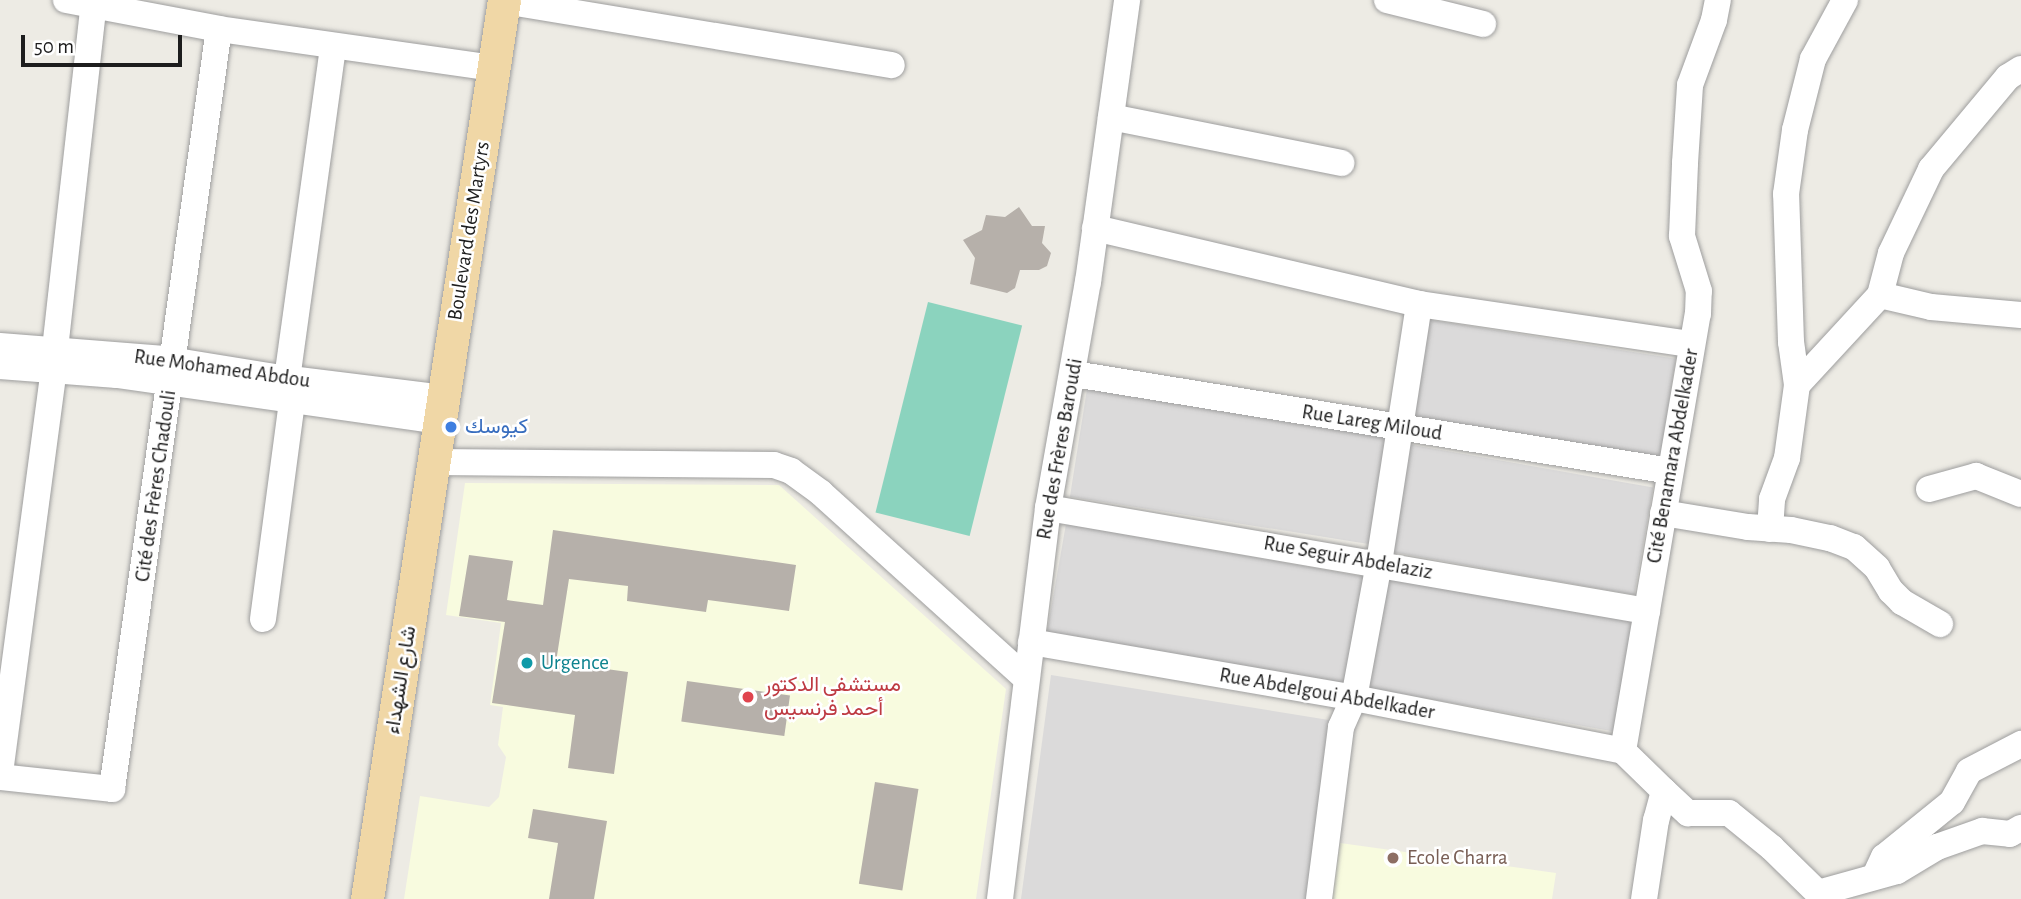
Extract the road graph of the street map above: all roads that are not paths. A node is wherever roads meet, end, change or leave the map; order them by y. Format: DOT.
graph roads {
  1 [pos="66,0"];
  2 [pos="504,0"];
  3 [pos="1127,0"];
  4 [pos="1387,0"];
  5 [pos="1718,0"];
  6 [pos="1845,0"];
  7 [pos="101,3"];
  8 [pos="1482,24"];
  9 [pos="219,29"];
  10 [pos="333,46"];
  11 [pos="892,65"];
  12 [pos="494,68"];
  13 [pos="2021,69"];
  14 [pos="1111,117"];
  15 [pos="1341,163"];
  16 [pos="1096,228"];
  17 [pos="1880,295"];
  18 [pos="1419,304"];
  19 [pos="2021,315"];
  20 [pos="1691,344"];
  21 [pos="0,346"];
  22 [pos="55,359"];
  23 [pos="0,366"];
  24 [pos="172,372"];
  25 [pos="1074,374"];
  26 [pos="1797,385"];
  27 [pos="290,390"];
  28 [pos="443,410"];
  29 [pos="1400,428"];
  30 [pos="434,461"];
  31 [pos="1670,471"];
  32 [pos="1929,489"];
  33 [pos="2021,494"];
  34 [pos="1048,508"];
  35 [pos="1663,513"];
  36 [pos="1770,529"];
  37 [pos="1379,563"];
  38 [pos="1647,611"];
  39 [pos="262,619"];
  40 [pos="1940,624"];
  41 [pos="1031,642"];
  42 [pos="1026,678"];
  43 [pos="1354,698"];
  44 [pos="2021,744"];
  45 [pos="1623,751"];
  46 [pos="0,775"];
  47 [pos="1664,791"];
  48 [pos="2021,828"];
  49 [pos="1875,876"];
  50 [pos="1821,896"];
  51 [pos="367,899"];
  52 [pos="1000,899"];
  53 [pos="1319,899"];
  54 [pos="1644,899"];
  1 -- 7 [label="street"];
  2 -- 11 [label="street"];
  2 -- 12 [label="main road, Boulevard des Martyrs"];
  3 -- 14 [label="street, Rue des Frères Baroudi"];
  4 -- 8 [label="street"];
  5 -- 20 [label="street, Cité Benamara Abdelkader"];
  6 -- 26 [label="street"];
  7 -- 9 [label="street"];
  7 -- 22 [label="street, Cité des Frères Chadouli"];
  9 -- 10 [label="street"];
  9 -- 24 [label="street, Cité des Frères Chadouli"];
  10 -- 12 [label="street"];
  10 -- 27 [label="street"];
  12 -- 28 [label="main road, Boulevard des Martyrs"];
  13 -- 17 [label="street"];
  14 -- 15 [label="street"];
  14 -- 16 [label="street, Rue des Frères Baroudi"];
  16 -- 18 [label="street"];
  16 -- 25 [label="street, Rue des Frères Baroudi"];
  17 -- 19 [label="street"];
  17 -- 26 [label="street"];
  18 -- 20 [label="street"];
  18 -- 29 [label="street"];
  20 -- 31 [label="street, Cité Benamara Abdelkader"];
  21 -- 22 [label="street, Rue Mohamed Abdou"];
  22 -- 23 [label="street, Rue Mohamed Abdou"];
  22 -- 24 [label="street, Rue Mohamed Abdou"];
  22 -- 46 [label="street, Cité des Frères Chadouli"];
  24 -- 27 [label="street, Rue Mohamed Abdou"];
  24 -- 46 [label="street, Cité des Frères Chadouli"];
  25 -- 29 [label="street, Rue Lareg Miloud"];
  25 -- 34 [label="street, Rue des Frères Baroudi"];
  26 -- 36 [label="street"];
  27 -- 28 [label="street, Rue Mohamed Abdou"];
  27 -- 39 [label="street"];
  28 -- 30 [label="main road, Boulevard des Martyrs"];
  29 -- 31 [label="street, Rue Lareg Miloud"];
  29 -- 37 [label="street"];
  30 -- 42 [label="street"];
  30 -- 51 [label="main road, شارع الشهداء"];
  31 -- 35 [label="street, Cité Benamara Abdelkader"];
  32 -- 33 [label="street"];
  34 -- 37 [label="street, Rue Seguir Abdelaziz"];
  34 -- 41 [label="street, Rue des Frères Baroudi"];
  35 -- 36 [label="street"];
  35 -- 38 [label="street, Cité Benamara Abdelkader"];
  36 -- 40 [label="street"];
  37 -- 38 [label="street, Rue Seguir Abdelaziz"];
  37 -- 43 [label="street"];
  38 -- 45 [label="street, Cité Benamara Abdelkader"];
  41 -- 42 [label="street, Rue des Frères Baroudi"];
  41 -- 43 [label="street, Rue Abdelgoui Abdelkader"];
  42 -- 52 [label="street, Rue des Frères Baroudi"];
  43 -- 45 [label="street, Rue Abdelgoui Abdelkader"];
  43 -- 53 [label="street"];
  44 -- 49 [label="street"];
  45 -- 47 [label="street"];
  47 -- 50 [label="street"];
  47 -- 54 [label="street"];
  48 -- 49 [label="street"];
  49 -- 50 [label="street"];
}
